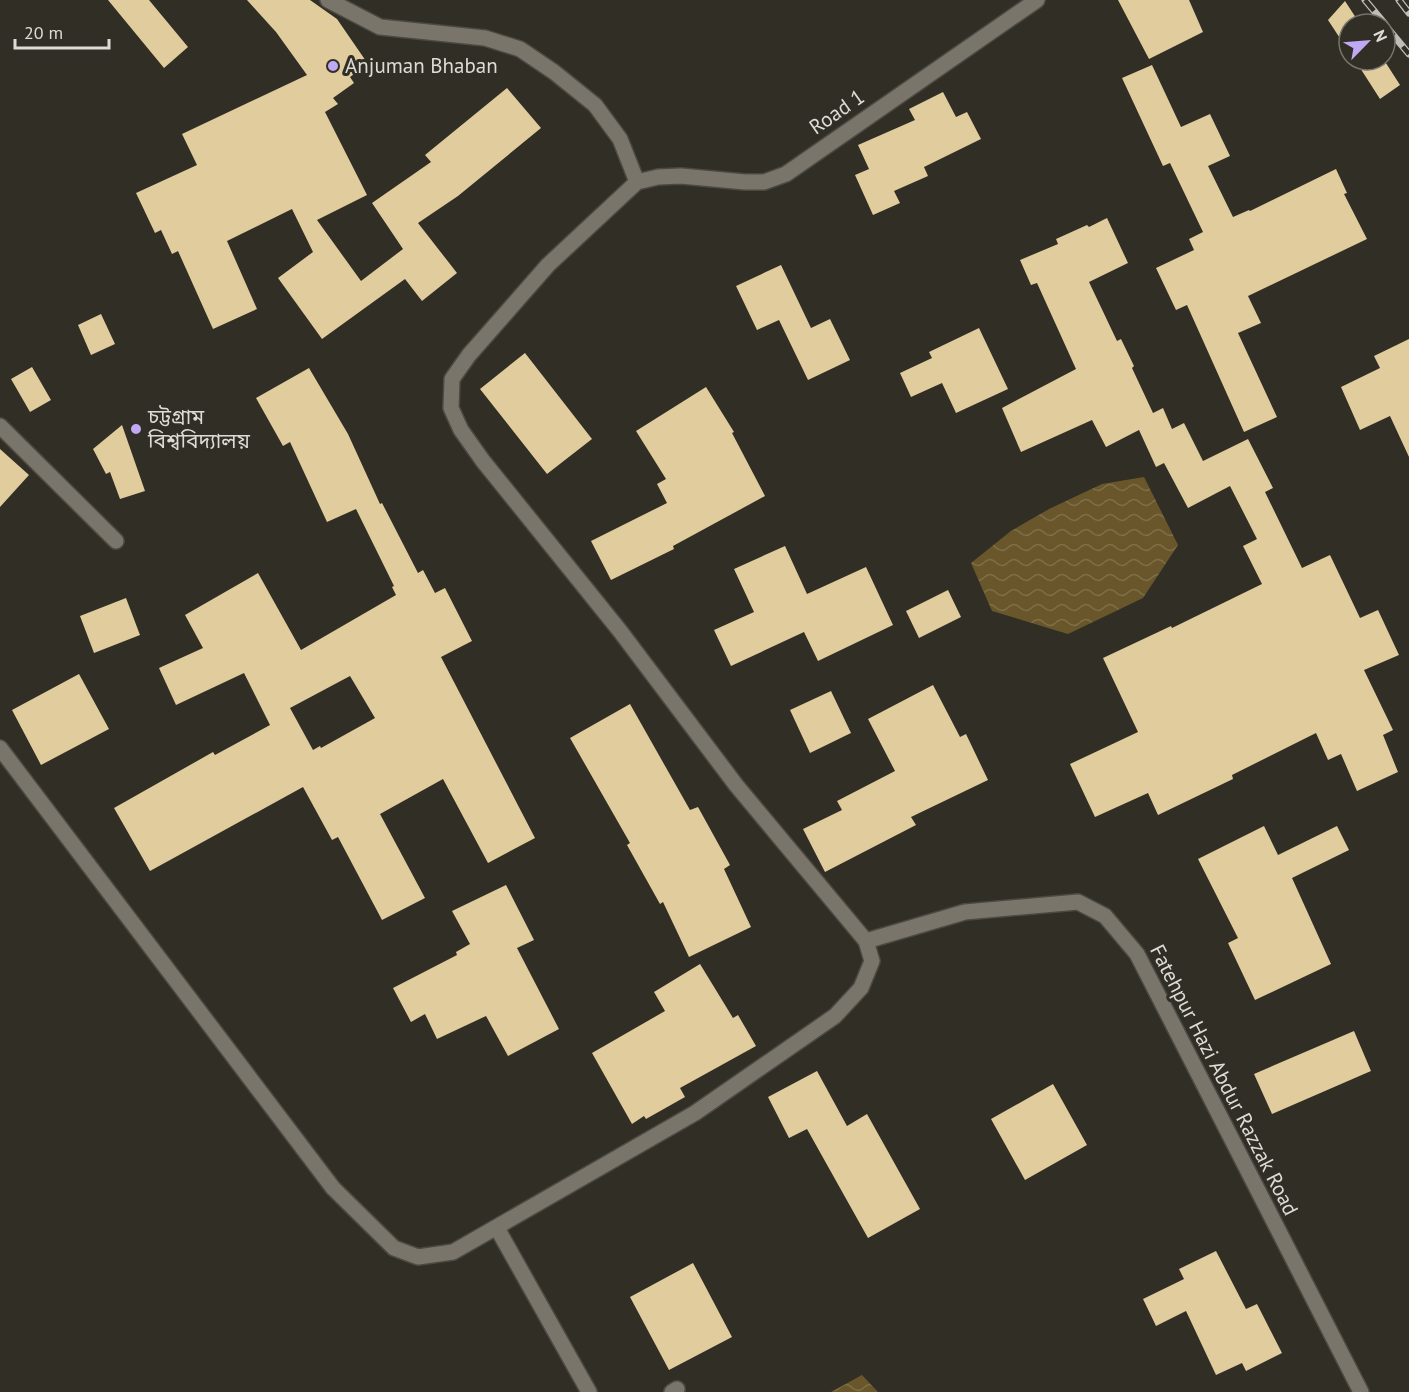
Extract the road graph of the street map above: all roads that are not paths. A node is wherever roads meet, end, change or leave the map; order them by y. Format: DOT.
graph roads {
  1 [pos="328,0"];
  2 [pos="1036,0"];
  3 [pos="637,182"];
  4 [pos="0,426"];
  5 [pos="116,542"];
  6 [pos="0,748"];
  7 [pos="866,941"];
  8 [pos="497,1228"];
  9 [pos="589,1392"];
  10 [pos="1361,1392"];
  1 -- 3 [label="street"];
  2 -- 3 [label="street, Road 1"];
  3 -- 7 [label="street"];
  4 -- 5 [label="street"];
  6 -- 8 [label="street"];
  7 -- 8 [label="street"];
  7 -- 10 [label="street, Fatehpur Hazi Abdur Razzak Road"];
  8 -- 9 [label="street"];
}
